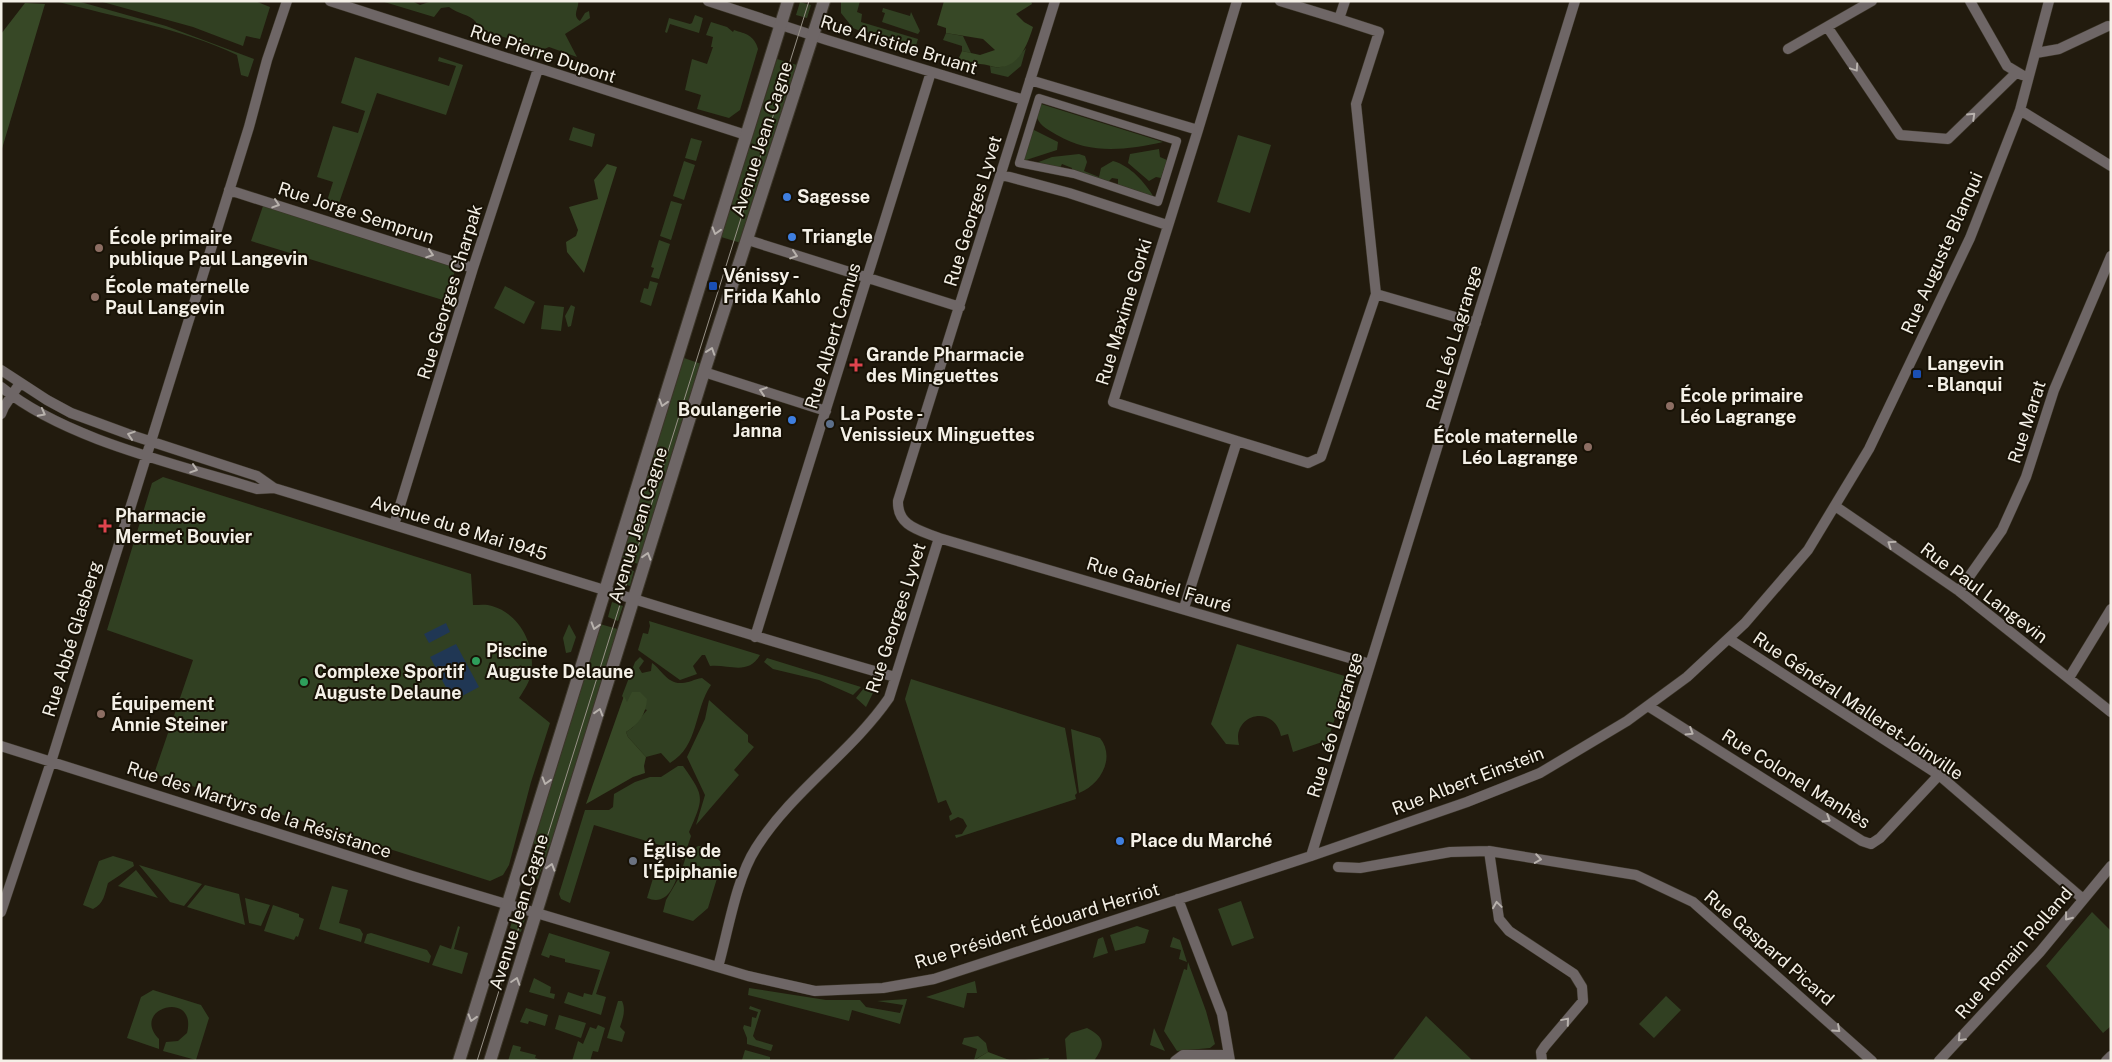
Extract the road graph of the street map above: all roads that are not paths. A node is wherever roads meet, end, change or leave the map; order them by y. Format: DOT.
graph roads {
  1 [pos="288,1"];
  2 [pos="330,1"];
  3 [pos="708,1"];
  4 [pos="788,1"];
  5 [pos="824,1"];
  6 [pos="1055,1"];
  7 [pos="1237,1"];
  8 [pos="1280,1"];
  9 [pos="1345,1"];
  10 [pos="1575,1"];
  11 [pos="1872,1"];
  12 [pos="1970,1"];
  13 [pos="2050,1"];
  14 [pos="1339,19"];
  15 [pos="781,25"];
  16 [pos="2108,26"];
  17 [pos="1828,28"];
  18 [pos="814,35"];
  19 [pos="1788,49"];
  20 [pos="2036,53"];
  21 [pos="538,69"];
  22 [pos="931,72"];
  23 [pos="2017,72"];
  24 [pos="1030,80"];
  25 [pos="2029,80"];
  26 [pos="1039,98"];
  27 [pos="1024,100"];
  28 [pos="2020,110"];
  29 [pos="1198,130"];
  30 [pos="746,135"];
  31 [pos="2111,166"];
  32 [pos="1002,175"];
  33 [pos="229,190"];
  34 [pos="1167,225"];
  35 [pos="748,240"];
  36 [pos="2111,256"];
  37 [pos="473,268"];
  38 [pos="867,279"];
  39 [pos="1376,294"];
  40 [pos="960,307"];
  41 [pos="1476,324"];
  42 [pos="1,370"];
  43 [pos="704,372"];
  44 [pos="20,383"];
  45 [pos="1,387"];
  46 [pos="11,395"];
  47 [pos="826,411"];
  48 [pos="1,414"];
  49 [pos="1237,440"];
  50 [pos="151,441"];
  51 [pos="146,456"];
  52 [pos="274,488"];
  53 [pos="1835,506"];
  54 [pos="394,525"];
  55 [pos="939,538"];
  56 [pos="605,589"];
  57 [pos="1960,591"];
  58 [pos="634,598"];
  59 [pos="1184,608"];
  60 [pos="2111,610"];
  61 [pos="755,638"];
  62 [pos="1729,639"];
  63 [pos="1370,664"];
  64 [pos="895,677"];
  65 [pos="2069,678"];
  66 [pos="1648,706"];
  67 [pos="2111,712"];
  68 [pos="1,746"];
  69 [pos="51,762"];
  70 [pos="1939,775"];
  71 [pos="1490,851"];
  72 [pos="1311,856"];
  73 [pos="2111,866"];
  74 [pos="1338,867"];
  75 [pos="1178,899"];
  76 [pos="2083,899"];
  77 [pos="507,905"];
  78 [pos="1,912"];
  79 [pos="537,913"];
  80 [pos="718,967"];
  81 [pos="1229,1058"];
  82 [pos="459,1061"];
  83 [pos="490,1061"];
  84 [pos="1175,1061"];
  85 [pos="1542,1061"];
  86 [pos="1872,1061"];
  87 [pos="1939,1061"];
  1 -- 33 [label="street, Rue Abbé Glasberg"];
  2 -- 21 [label="street, Rue Pierre Dupont"];
  3 -- 15 [label="street, Rue Aristide Bruant"];
  4 -- 15 [label="street, Avenue Jean Cagne"];
  5 -- 18 [label="street, Avenue Jean Cagne"];
  6 -- 24 [label="street, Rue Georges Lyvet"];
  7 -- 29 [label="street, Rue Maxime Gorki"];
  8 -- 14 [label="street"];
  9 -- 14 [label="street"];
  10 -- 41 [label="street, Rue Léo Lagrange"];
  11 -- 17 [label="street"];
  12 -- 23 [label="street"];
  13 -- 20 [label="street, Rue Auguste Blanqui"];
  14 -- 39 [label="street"];
  15 -- 18 [label="street, Rue Aristide Bruant"];
  15 -- 30 [label="street, Avenue Jean Cagne"];
  16 -- 20 [label="street"];
  17 -- 19 [label="street"];
  17 -- 23 [label="street, one-way"];
  18 -- 22 [label="street, Rue Aristide Bruant"];
  18 -- 35 [label="street, Avenue Jean Cagne"];
  20 -- 25 [label="street, Rue Auguste Blanqui"];
  21 -- 30 [label="street, Rue Pierre Dupont"];
  21 -- 37 [label="street, Rue Georges Charpak"];
  22 -- 27 [label="street, Rue Aristide Bruant"];
  22 -- 38 [label="street, Rue Albert Camus"];
  23 -- 25 [label="street"];
  24 -- 27 [label="street, Rue Georges Lyvet"];
  24 -- 29 [label="street"];
  25 -- 28 [label="street, Rue Auguste Blanqui"];
  26 -- 26 [label="street"];
  27 -- 32 [label="street, Rue Georges Lyvet"];
  28 -- 31 [label="street"];
  28 -- 53 [label="street, Rue Auguste Blanqui"];
  29 -- 34 [label="street, Rue Maxime Gorki"];
  30 -- 56 [label="street, Avenue Jean Cagne, one-way"];
  32 -- 34 [label="street, Rue Maxime Gorki"];
  32 -- 40 [label="street, Rue Georges Lyvet"];
  33 -- 37 [label="street, Rue Jorge Semprun, one-way"];
  33 -- 50 [label="street, Rue Abbé Glasberg"];
  34 -- 49 [label="street, Rue Maxime Gorki"];
  35 -- 38 [label="street, one-way"];
  43 -- 35 [label="street, Avenue Jean Cagne, one-way"];
  36 -- 57 [label="street, Rue Marat"];
  37 -- 54 [label="street, Rue Georges Charpak"];
  38 -- 40 [label="street"];
  38 -- 47 [label="street, Rue Albert Camus"];
  39 -- 41 [label="street"];
  39 -- 49 [label="street"];
  40 -- 55 [label="street, Rue Georges Lyvet"];
  41 -- 63 [label="street, Rue Léo Lagrange"];
  42 -- 44 [label="street, Avenue du 8 Mai 1945"];
  47 -- 43 [label="street, one-way"];
  58 -- 43 [label="street, Avenue Jean Cagne, one-way"];
  44 -- 46 [label="street"];
  50 -- 44 [label="street, Avenue du 8 Mai 1945, one-way"];
  45 -- 46 [label="street, Avenue du 8 Mai 1945"];
  46 -- 48 [label="street"];
  46 -- 51 [label="street, Avenue du 8 Mai 1945, one-way"];
  47 -- 61 [label="street, Rue Albert Camus"];
  49 -- 59 [label="street"];
  50 -- 51 [label="street, Rue Abbé Glasberg"];
  50 -- 52 [label="street, Avenue du 8 Mai 1945"];
  51 -- 52 [label="street, Avenue du 8 Mai 1945, one-way"];
  51 -- 69 [label="street, Rue Abbé Glasberg"];
  52 -- 54 [label="street, Avenue du 8 Mai 1945"];
  57 -- 53 [label="street, Rue Paul Langevin, one-way"];
  53 -- 62 [label="street, Rue Albert Einstein"];
  54 -- 56 [label="street, Avenue du 8 Mai 1945"];
  55 -- 59 [label="street, Rue Gabriel Fauré"];
  55 -- 64 [label="street, Rue Georges Lyvet"];
  56 -- 58 [label="street, Avenue du 8 Mai 1945"];
  56 -- 77 [label="street, Avenue Jean Cagne, one-way"];
  57 -- 65 [label="street, Rue Paul Langevin"];
  58 -- 61 [label="street, Avenue du 8 Mai 1945"];
  79 -- 58 [label="street, Avenue Jean Cagne, one-way"];
  59 -- 63 [label="street, Rue Gabriel Fauré"];
  60 -- 65 [label="street"];
  61 -- 64 [label="street, Avenue du 8 Mai 1945"];
  62 -- 66 [label="street, Rue Albert Einstein"];
  62 -- 70 [label="street, Rue Général Malleret-Joinville"];
  63 -- 72 [label="street, Rue Léo Lagrange"];
  64 -- 80 [label="street, Rue Georges Lyvet"];
  65 -- 67 [label="street, Rue Paul Langevin"];
  66 -- 70 [label="street, Rue Colonel Manhès, one-way"];
  66 -- 72 [label="street, Rue Albert Einstein"];
  68 -- 69 [label="street, Rue des Martyrs de la Résistance"];
  69 -- 77 [label="street, Rue des Martyrs de la Résistance"];
  69 -- 78 [label="street, Rue Abbé Glasberg"];
  70 -- 76 [label="street, Rue Général Malleret-Joinville"];
  71 -- 74 [label="street, Rue Gaspard Picard"];
  85 -- 71 [label="street, one-way"];
  71 -- 86 [label="street, Rue Gaspard Picard, one-way"];
  72 -- 75 [label="street, Rue Président Édouard Herriot"];
  73 -- 76 [label="street, Rue Romain Rolland"];
  75 -- 80 [label="street, Rue Président Édouard Herriot"];
  75 -- 81 [label="street"];
  76 -- 87 [label="street, Rue Romain Rolland, one-way"];
  77 -- 79 [label="street, Rue des Martyrs de la Résistance"];
  77 -- 82 [label="street, Avenue Jean Cagne, one-way"];
  79 -- 80 [label="street, Rue Président Édouard Herriot"];
  83 -- 79 [label="street, Avenue Jean Cagne, one-way"];
  81 -- 84 [label="street"];
}
